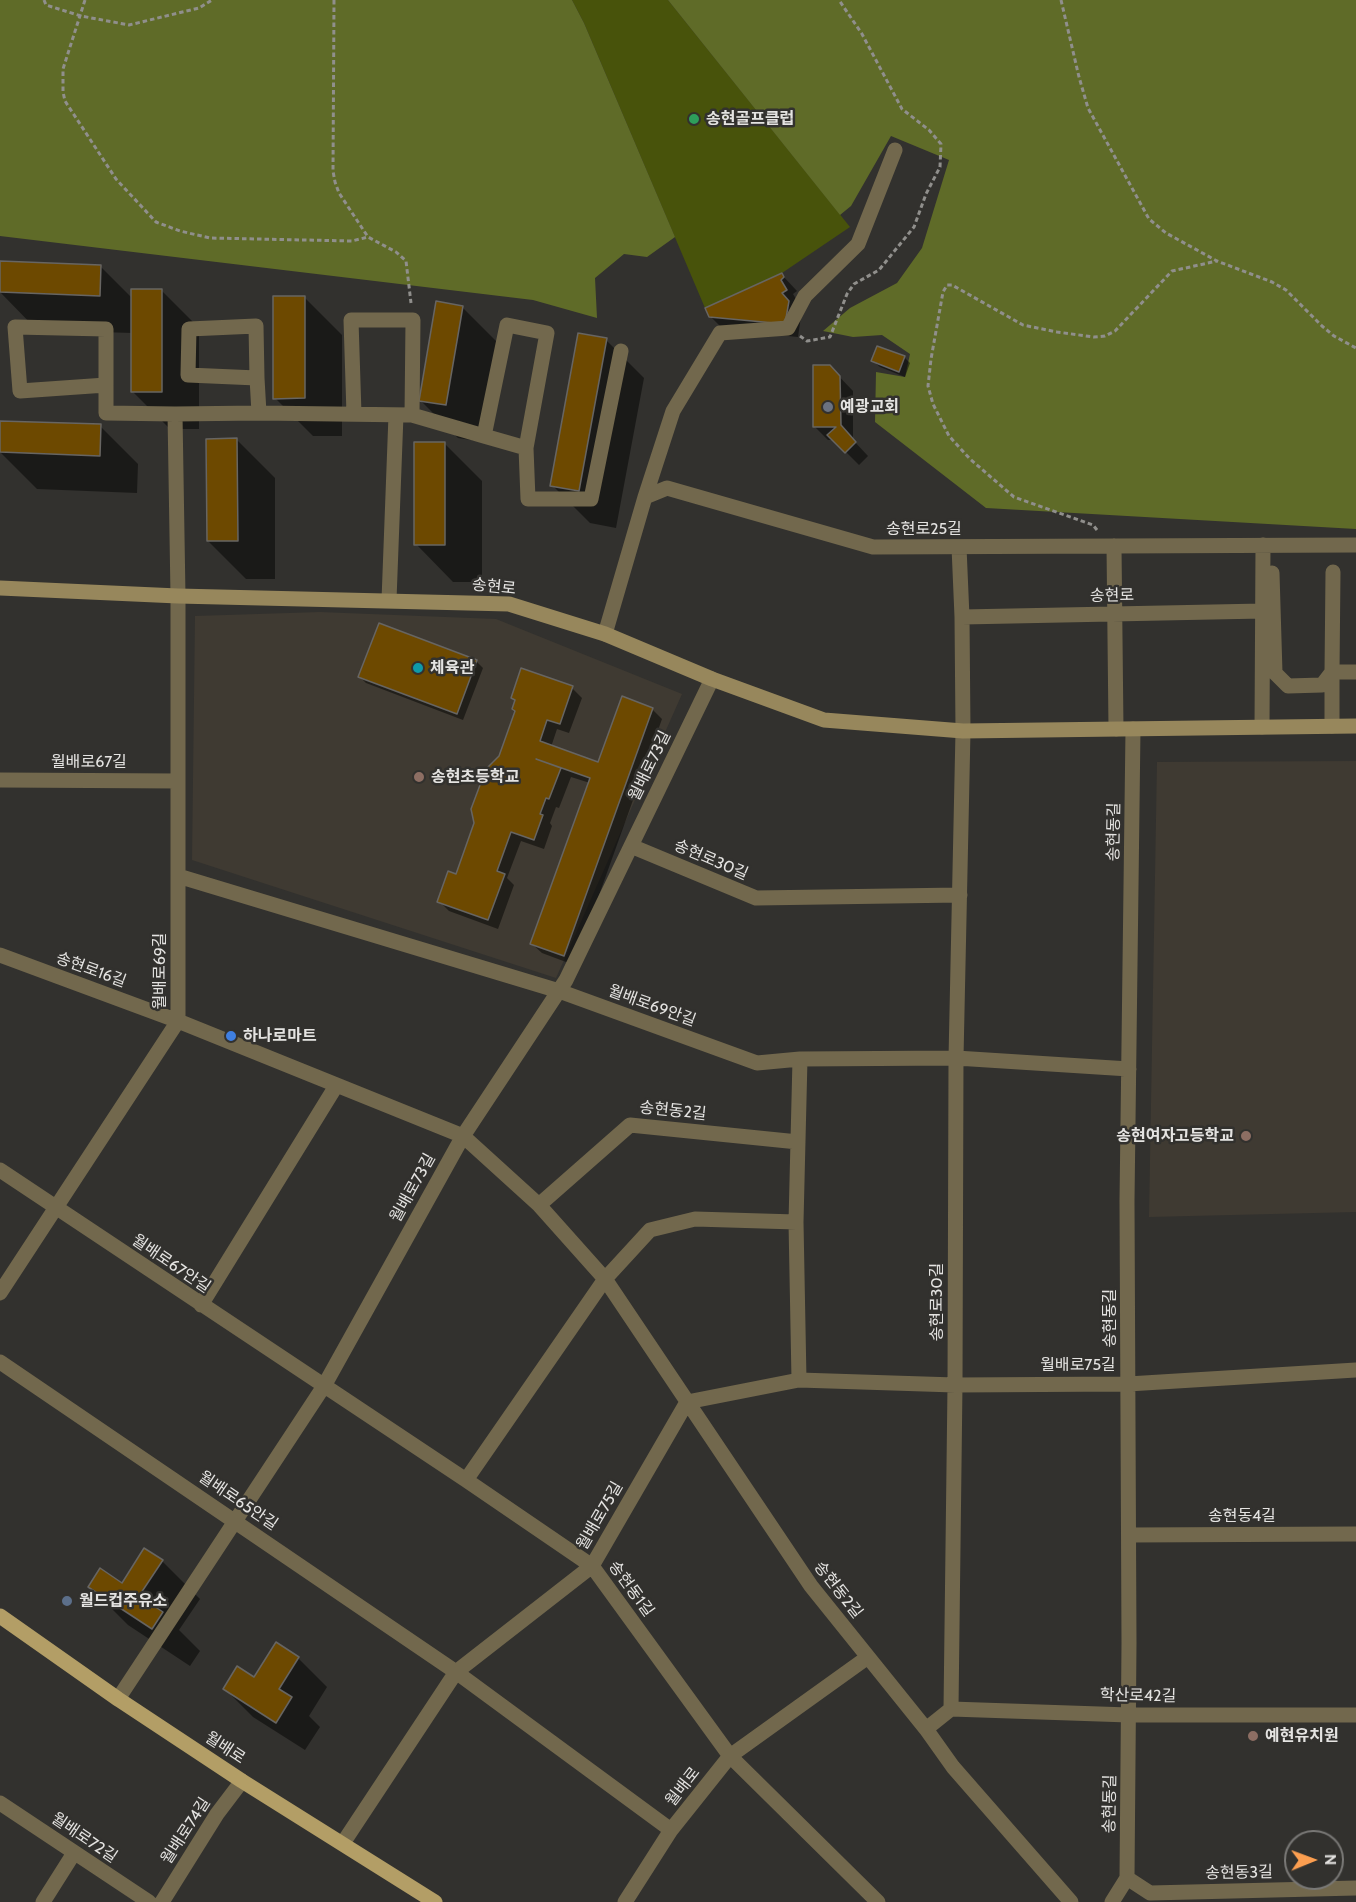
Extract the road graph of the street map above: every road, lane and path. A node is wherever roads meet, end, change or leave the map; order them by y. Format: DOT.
graph roads {
  1 [pos="44,0"];
  2 [pos="85,0"];
  3 [pos="212,0"];
  4 [pos="334,0"];
  5 [pos="1061,0"];
  6 [pos="81,16"];
  7 [pos="895,150"];
  8 [pos="368,237"];
  9 [pos="1217,261"];
  10 [pos="413,320"];
  11 [pos="1356,348"];
  12 [pos="621,351"];
  13 [pos="257,378"];
  14 [pos="106,385"];
  15 [pos="259,413"];
  16 [pos="176,414"];
  17 [pos="354,414"];
  18 [pos="404,415"];
  19 [pos="484,436"];
  20 [pos="526,448"];
  21 [pos="645,497"];
  22 [pos="1263,545"];
  23 [pos="1356,545"];
  24 [pos="1114,546"];
  25 [pos="959,547"];
  26 [pos="1333,572"];
  27 [pos="1272,573"];
  28 [pos="0,588"];
  29 [pos="178,596"];
  30 [pos="389,600"];
  31 [pos="1263,611"];
  32 [pos="1115,614"];
  33 [pos="962,617"];
  34 [pos="605,634"];
  35 [pos="1332,672"];
  36 [pos="1356,672"];
  37 [pos="712,679"];
  38 [pos="1332,726"];
  39 [pos="1356,726"];
  40 [pos="1262,727"];
  41 [pos="1116,729"];
  42 [pos="1133,729"];
  43 [pos="963,731"];
  44 [pos="0,780"];
  45 [pos="178,781"];
  46 [pos="631,846"];
  47 [pos="178,876"];
  48 [pos="960,895"];
  49 [pos="0,955"];
  50 [pos="559,991"];
  51 [pos="178,1021"];
  52 [pos="956,1058"];
  53 [pos="800,1059"];
  54 [pos="1129,1069"];
  55 [pos="336,1086"];
  56 [pos="463,1136"];
  57 [pos="798,1142"];
  58 [pos="0,1170"];
  59 [pos="539,1205"];
  60 [pos="56,1208"];
  61 [pos="796,1222"];
  62 [pos="605,1279"];
  63 [pos="0,1293"];
  64 [pos="201,1305"];
  65 [pos="0,1362"];
  66 [pos="1356,1370"];
  67 [pos="799,1380"];
  68 [pos="955,1384"];
  69 [pos="1128,1384"];
  70 [pos="324,1386"];
  71 [pos="687,1402"];
  72 [pos="466,1480"];
  73 [pos="234,1520"];
  74 [pos="1356,1534"];
  75 [pos="1129,1535"];
  76 [pos="592,1566"];
  77 [pos="0,1616"];
  78 [pos="868,1657"];
  79 [pos="456,1672"];
  80 [pos="118,1699"];
  81 [pos="951,1709"];
  82 [pos="1129,1715"];
  83 [pos="1356,1716"];
  84 [pos="926,1729"];
  85 [pos="730,1756"];
  86 [pos="242,1781"];
  87 [pos="0,1803"];
  88 [pos="671,1830"];
  89 [pos="343,1843"];
  90 [pos="74,1853"];
  91 [pos="1127,1878"];
  92 [pos="1349,1893"];
  93 [pos="43,1902"];
  94 [pos="148,1902"];
  95 [pos="162,1902"];
  96 [pos="435,1902"];
  97 [pos="625,1902"];
  98 [pos="878,1902"];
  99 [pos="1071,1902"];
  100 [pos="1112,1902"];
  1 -- 6 [label="path"];
  2 -- 6 [label="path"];
  3 -- 6 [label="path"];
  4 -- 8 [label="path"];
  5 -- 9 [label="path"];
  6 -- 8 [label="path"];
  7 -- 21 [label="street"];
  8 -- 10 [label="path"];
  9 -- 11 [label="path"];
  9 -- 24 [label="path"];
  10 -- 17 [label="street"];
  10 -- 18 [label="street"];
  12 -- 20 [label="street"];
  13 -- 13 [label="street"];
  13 -- 15 [label="street"];
  14 -- 14 [label="street"];
  14 -- 16 [label="street"];
  15 -- 16 [label="street"];
  15 -- 17 [label="street"];
  16 -- 29 [label="street, 월배로69길"];
  17 -- 18 [label="street"];
  18 -- 19 [label="street"];
  18 -- 30 [label="street"];
  19 -- 20 [label="street"];
  19 -- 20 [label="street"];
  21 -- 25 [label="street, 송현로25길"];
  21 -- 34 [label="street"];
  22 -- 23 [label="street, 송현로25길"];
  22 -- 24 [label="street, 송현로25길"];
  22 -- 31 [label="street"];
  24 -- 25 [label="street, 송현로25길"];
  24 -- 32 [label="street"];
  25 -- 33 [label="street"];
  26 -- 35 [label="street"];
  27 -- 35 [label="street"];
  28 -- 29 [label="main road, 송현로"];
  29 -- 30 [label="main road, 송현로"];
  29 -- 45 [label="street, 월배로69길"];
  30 -- 34 [label="main road, 송현로"];
  31 -- 32 [label="street, 송현로"];
  31 -- 40 [label="street"];
  32 -- 33 [label="street, 송현로"];
  32 -- 41 [label="street"];
  33 -- 43 [label="street"];
  34 -- 37 [label="main road, 송현로"];
  35 -- 36 [label="street"];
  35 -- 38 [label="street"];
  37 -- 43 [label="main road, 송현로"];
  37 -- 46 [label="street, 월배로73길"];
  38 -- 39 [label="main road, 송현로"];
  38 -- 40 [label="main road, 송현로"];
  40 -- 42 [label="main road, 송현로"];
  41 -- 42 [label="main road, 송현로"];
  41 -- 43 [label="main road, 송현로"];
  42 -- 54 [label="street, 송현동길"];
  43 -- 48 [label="street, 송현로30길"];
  44 -- 45 [label="street, 월배로67길"];
  45 -- 47 [label="street, 월배로69길"];
  46 -- 48 [label="street, 송현로30길"];
  46 -- 50 [label="street, 월배로73길"];
  47 -- 50 [label="street, 월배로69안길"];
  47 -- 51 [label="street, 월배로69길"];
  48 -- 52 [label="street, 송현로30길"];
  49 -- 51 [label="street, 송현로16길"];
  50 -- 53 [label="street, 월배로69안길"];
  50 -- 56 [label="street, 월배로73길"];
  51 -- 55 [label="street, 송현로16길"];
  51 -- 60 [label="street, 월배로69길"];
  52 -- 53 [label="street, 월배로69안길"];
  52 -- 54 [label="street, 월배로69안길"];
  52 -- 68 [label="street, 송현로30길"];
  53 -- 57 [label="street"];
  54 -- 69 [label="street, 송현동길"];
  55 -- 56 [label="street, 송현로16길"];
  55 -- 64 [label="street"];
  56 -- 59 [label="street, 송현동2길"];
  56 -- 70 [label="street, 월배로73길"];
  57 -- 59 [label="street, 송현동2길"];
  57 -- 61 [label="street"];
  58 -- 60 [label="street, 월배로67안길"];
  59 -- 62 [label="street, 송현동2길"];
  60 -- 63 [label="street, 월배로69길"];
  60 -- 64 [label="street, 월배로67안길"];
  61 -- 62 [label="street"];
  61 -- 67 [label="street"];
  62 -- 71 [label="street, 송현동2길"];
  62 -- 72 [label="street"];
  64 -- 70 [label="street, 월배로67안길"];
  65 -- 73 [label="street, 월배로65안길"];
  66 -- 69 [label="street, 월배로75길"];
  67 -- 68 [label="street, 월배로75길"];
  67 -- 71 [label="street, 월배로75길"];
  68 -- 69 [label="street, 월배로75길"];
  68 -- 81 [label="street, 송현로30길"];
  69 -- 75 [label="street, 송현동길"];
  70 -- 72 [label="street, 송현동1길"];
  70 -- 73 [label="street, 월배로73길"];
  71 -- 76 [label="street, 월배로75길"];
  71 -- 78 [label="street, 송현동2길"];
  72 -- 76 [label="street, 송현동1길"];
  73 -- 79 [label="street, 월배로65안길"];
  73 -- 80 [label="street, 월배로73길"];
  74 -- 75 [label="street, 송현동4길"];
  75 -- 82 [label="street, 송현동길"];
  76 -- 79 [label="street, 월배로75길"];
  76 -- 85 [label="street, 송현동1길"];
  77 -- 80 [label="main road, 월배로"];
  78 -- 84 [label="street, 송현동2길"];
  78 -- 85 [label="street"];
  79 -- 88 [label="street"];
  79 -- 89 [label="street, 월배로75길"];
  80 -- 86 [label="main road, 월배로"];
  81 -- 82 [label="street, 학산로42길"];
  81 -- 84 [label="street"];
  82 -- 83 [label="street, 학산로42길"];
  82 -- 91 [label="street, 송현동길"];
  84 -- 99 [label="street, 송현동2길"];
  85 -- 88 [label="street, 월배로"];
  85 -- 98 [label="street, 송현동1길"];
  86 -- 89 [label="main road, 월배로"];
  86 -- 95 [label="street, 월배로74길"];
  87 -- 90 [label="street, 월배로72길"];
  88 -- 97 [label="street, 월배로"];
  89 -- 96 [label="main road, 월배로"];
  90 -- 93 [label="street"];
  90 -- 94 [label="street, 월배로72길"];
  91 -- 92 [label="street, 송현동3길"];
  91 -- 100 [label="street"];
}
